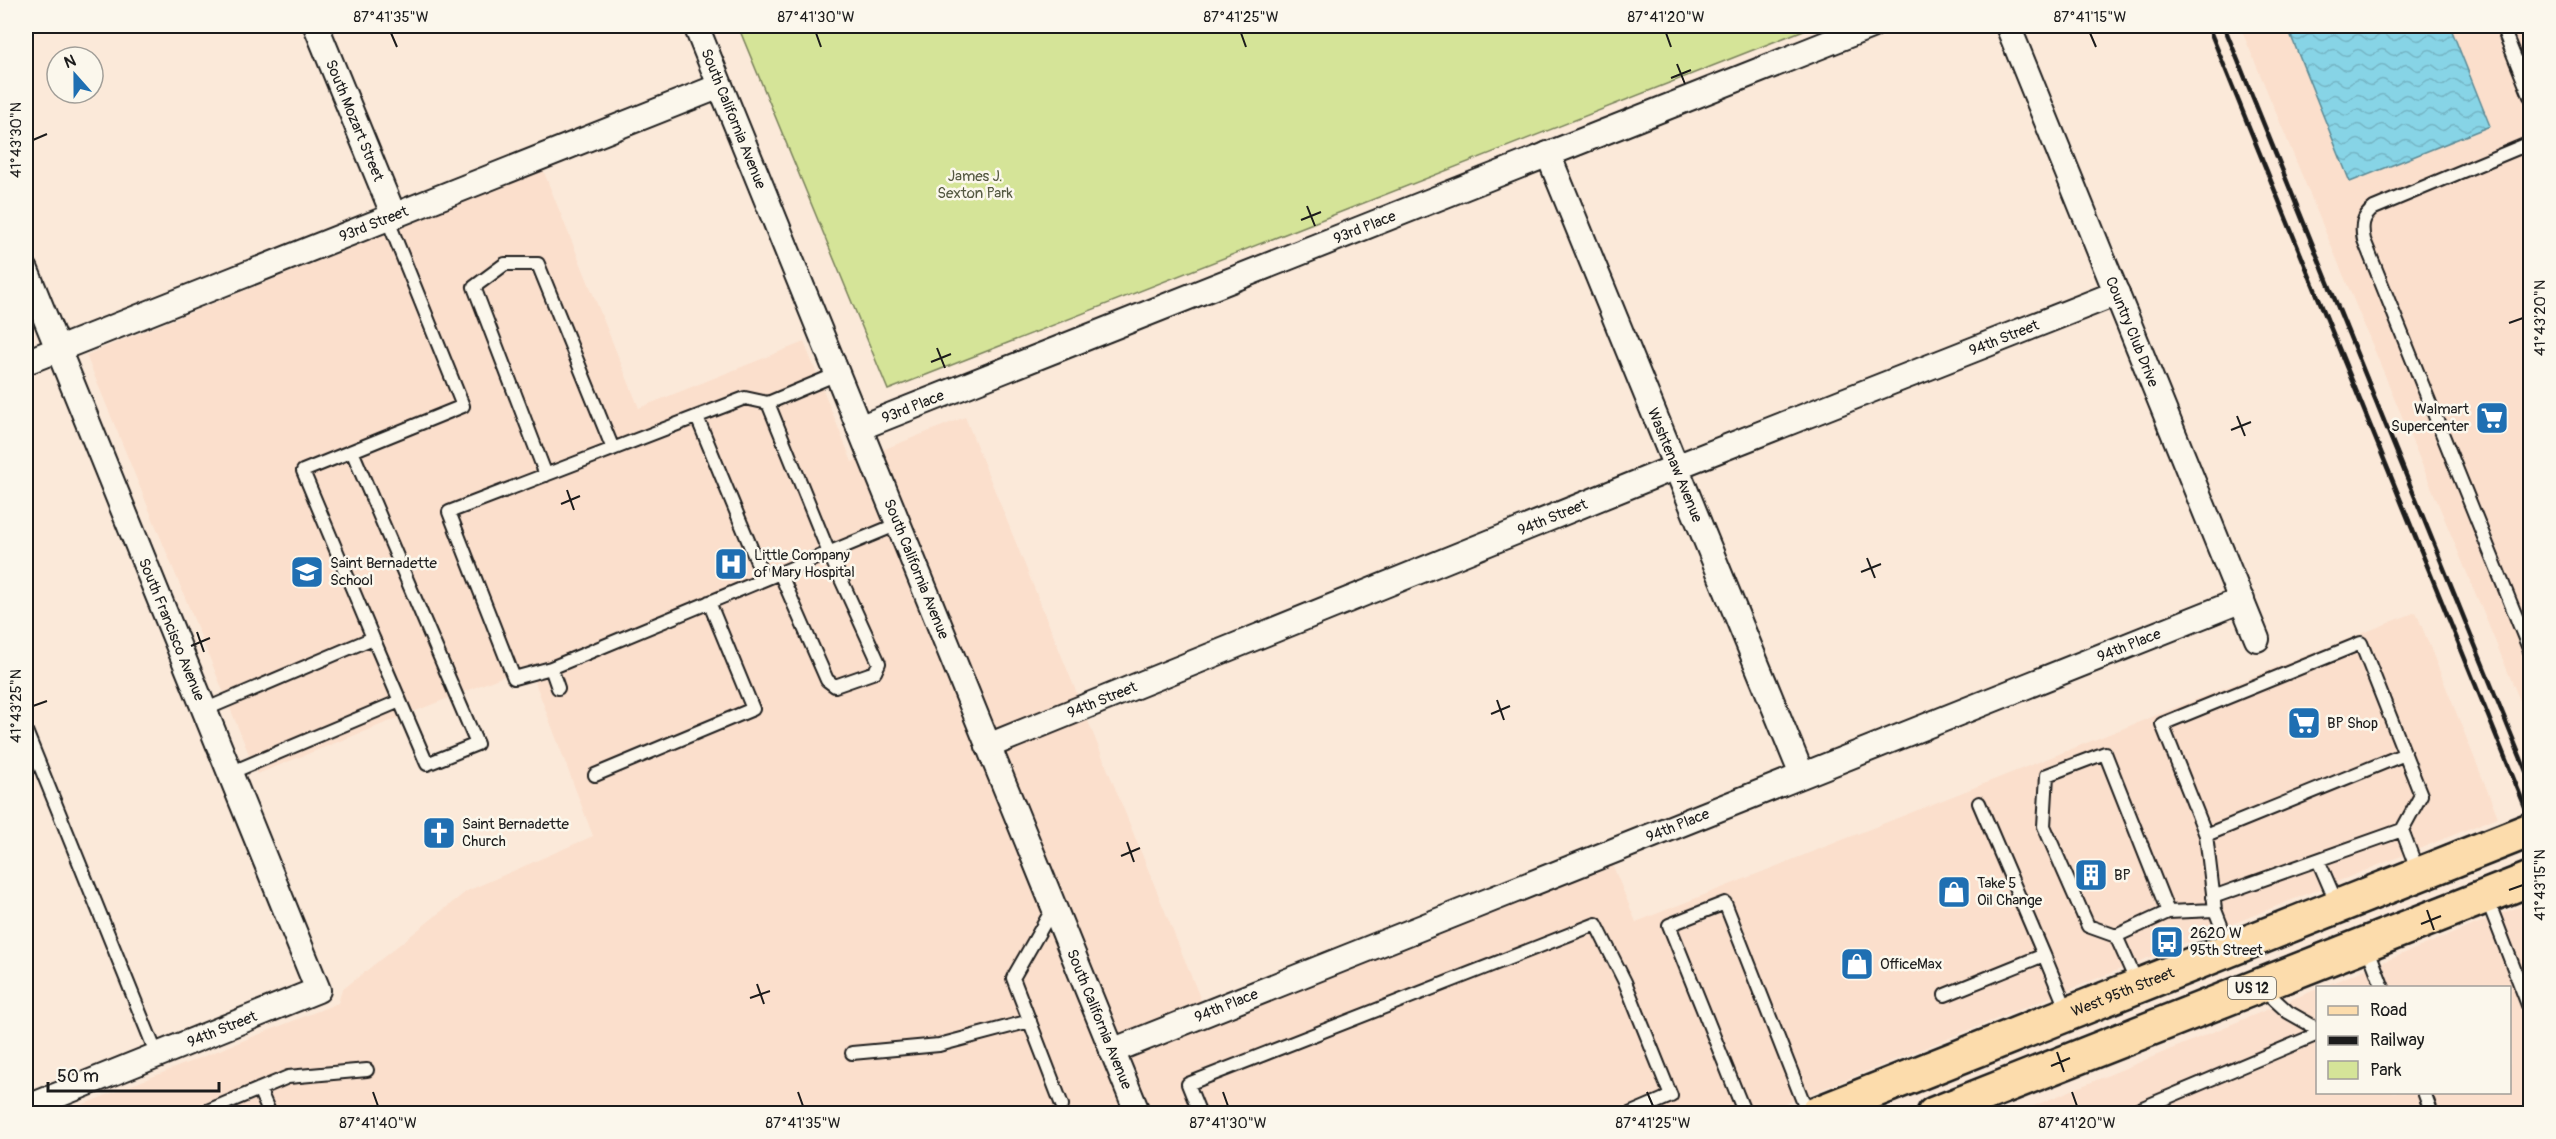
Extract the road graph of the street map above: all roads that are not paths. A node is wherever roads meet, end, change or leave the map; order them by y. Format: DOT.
graph roads {
  1 [pos="316,26"];
  2 [pos="696,26"];
  3 [pos="1871,26"];
  4 [pos="2008,26"];
  5 [pos="2502,26"];
  6 [pos="720,86"];
  7 [pos="2530,96"];
  8 [pos="2530,143"];
  9 [pos="1548,154"];
  10 [pos="390,217"];
  11 [pos="26,270"];
  12 [pos="2117,293"];
  13 [pos="58,349"];
  14 [pos="26,362"];
  15 [pos="837,374"];
  16 [pos="768,402"];
  17 [pos="697,417"];
  18 [pos="859,428"];
  19 [pos="613,449"];
  20 [pos="352,451"];
  21 [pos="1676,467"];
  22 [pos="546,475"];
  23 [pos="898,524"];
  24 [pos="829,552"];
  25 [pos="780,573"];
  26 [pos="764,579"];
  27 [pos="2242,600"];
  28 [pos="709,602"];
  29 [pos="373,638"];
  30 [pos="2257,639"];
  31 [pos="2530,651"];
  32 [pos="551,668"];
  33 [pos="558,688"];
  34 [pos="400,701"];
  35 [pos="204,710"];
  36 [pos="26,731"];
  37 [pos="988,746"];
  38 [pos="2405,754"];
  39 [pos="230,773"];
  40 [pos="594,775"];
  41 [pos="1802,775"];
  42 [pos="1979,803"];
  43 [pos="2402,830"];
  44 [pos="2530,830"];
  45 [pos="2206,835"];
  46 [pos="2318,860"];
  47 [pos="2419,874"];
  48 [pos="2530,879"];
  49 [pos="2486,896"];
  50 [pos="2214,904"];
  51 [pos="2338,906"];
  52 [pos="1054,907"];
  53 [pos="2168,912"];
  54 [pos="2116,936"];
  55 [pos="2365,943"];
  56 [pos="2230,949"];
  57 [pos="2044,955"];
  58 [pos="2138,985"];
  59 [pos="2259,985"];
  60 [pos="2382,986"];
  61 [pos="318,990"];
  62 [pos="1945,995"];
  63 [pos="2530,1010"];
  64 [pos="2067,1013"];
  65 [pos="1029,1021"];
  66 [pos="2316,1031"];
  67 [pos="2316,1033"];
  68 [pos="1112,1051"];
  69 [pos="852,1053"];
  70 [pos="157,1055"];
  71 [pos="367,1070"];
  72 [pos="259,1089"];
  73 [pos="2425,1094"];
  74 [pos="1062,1105"];
  75 [pos="26,1108"];
  76 [pos="200,1113"];
  77 [pos="270,1113"];
  78 [pos="1137,1113"];
  79 [pos="1200,1113"];
  80 [pos="1629,1113"];
  81 [pos="1745,1113"];
  82 [pos="1808,1113"];
  83 [pos="1816,1113"];
  84 [pos="1934,1113"];
  85 [pos="2128,1113"];
  86 [pos="2432,1113"];
  1 -- 10 [label="street, South Mozart Street"];
  2 -- 6 [label="street, South California Avenue"];
  3 -- 9 [label="street, 93rd Place"];
  4 -- 12 [label="street, Country Club Drive"];
  5 -- 7 [label="lane"];
  6 -- 10 [label="street, 93rd Street"];
  6 -- 15 [label="street, South California Avenue"];
  8 -- 31 [label="lane"];
  9 -- 18 [label="street, 93rd Place"];
  9 -- 21 [label="street, Washtenaw Avenue"];
  10 -- 13 [label="street, 93rd Street"];
  10 -- 20 [label="lane"];
  11 -- 13 [label="street, South Francisco Avenue"];
  12 -- 21 [label="street, 94th Street"];
  12 -- 27 [label="street, Country Club Drive"];
  13 -- 14 [label="street, 93rd Street"];
  13 -- 35 [label="street, South Francisco Avenue"];
  15 -- 16 [label="lane"];
  15 -- 18 [label="street, South California Avenue"];
  16 -- 17 [label="lane"];
  16 -- 24 [label="lane"];
  17 -- 19 [label="lane"];
  17 -- 26 [label="lane"];
  18 -- 23 [label="street, South California Avenue"];
  19 -- 22 [label="lane"];
  19 -- 22 [label="lane"];
  20 -- 29 [label="lane"];
  20 -- 34 [label="lane"];
  21 -- 37 [label="street, 94th Street"];
  21 -- 41 [label="street, Washtenaw Avenue"];
  22 -- 32 [label="lane"];
  23 -- 24 [label="lane"];
  23 -- 37 [label="street, South California Avenue"];
  24 -- 25 [label="lane"];
  24 -- 25 [label="lane"];
  25 -- 26 [label="lane"];
  26 -- 28 [label="lane"];
  27 -- 30 [label="street, Country Club Drive"];
  27 -- 41 [label="street, 94th Place"];
  28 -- 32 [label="lane"];
  28 -- 40 [label="lane"];
  29 -- 34 [label="lane"];
  29 -- 35 [label="lane"];
  32 -- 33 [label="lane"];
  34 -- 39 [label="lane"];
  35 -- 39 [label="street, South Francisco Avenue"];
  36 -- 70 [label="lane"];
  37 -- 52 [label="street, South California Avenue"];
  38 -- 43 [label="lane"];
  38 -- 45 [label="lane"];
  38 -- 45 [label="lane"];
  39 -- 61 [label="street, South Francisco Avenue"];
  41 -- 68 [label="street, 94th Place"];
  42 -- 57 [label="lane"];
  43 -- 46 [label="lane"];
  43 -- 47 [label="lane"];
  44 -- 47 [label="main road, West 95th Street"];
  45 -- 50 [label="lane"];
  46 -- 50 [label="lane"];
  46 -- 51 [label="lane"];
  47 -- 51 [label="main road, West 95th Street"];
  48 -- 49 [label="main road, US 12"];
  49 -- 55 [label="main road, US 12"];
  49 -- 63 [label="lane"];
  50 -- 53 [label="lane"];
  50 -- 56 [label="lane"];
  51 -- 56 [label="main road, West 95th Street"];
  52 -- 65 [label="lane"];
  52 -- 68 [label="street, South California Avenue"];
  53 -- 54 [label="lane"];
  53 -- 54 [label="lane"];
  54 -- 58 [label="lane"];
  55 -- 59 [label="main road, US 12"];
  55 -- 60 [label="lane"];
  56 -- 58 [label="main road, West 95th Street"];
  57 -- 62 [label="lane"];
  57 -- 64 [label="lane"];
  58 -- 64 [label="main road, West 95th Street"];
  59 -- 66 [label="lane"];
  59 -- 84 [label="main road, US 12"];
  61 -- 70 [label="street, 94th Street"];
  64 -- 83 [label="main road, West 95th Street"];
  65 -- 69 [label="lane"];
  65 -- 74 [label="lane"];
  67 -- 85 [label="lane"];
  68 -- 78 [label="street, South California Avenue"];
  70 -- 75 [label="street, 94th Street"];
  71 -- 72 [label="lane"];
  72 -- 76 [label="lane"];
  72 -- 77 [label="lane"];
  73 -- 86 [label="lane"];
  79 -- 80 [label="lane"];
  81 -- 82 [label="lane"];
}
